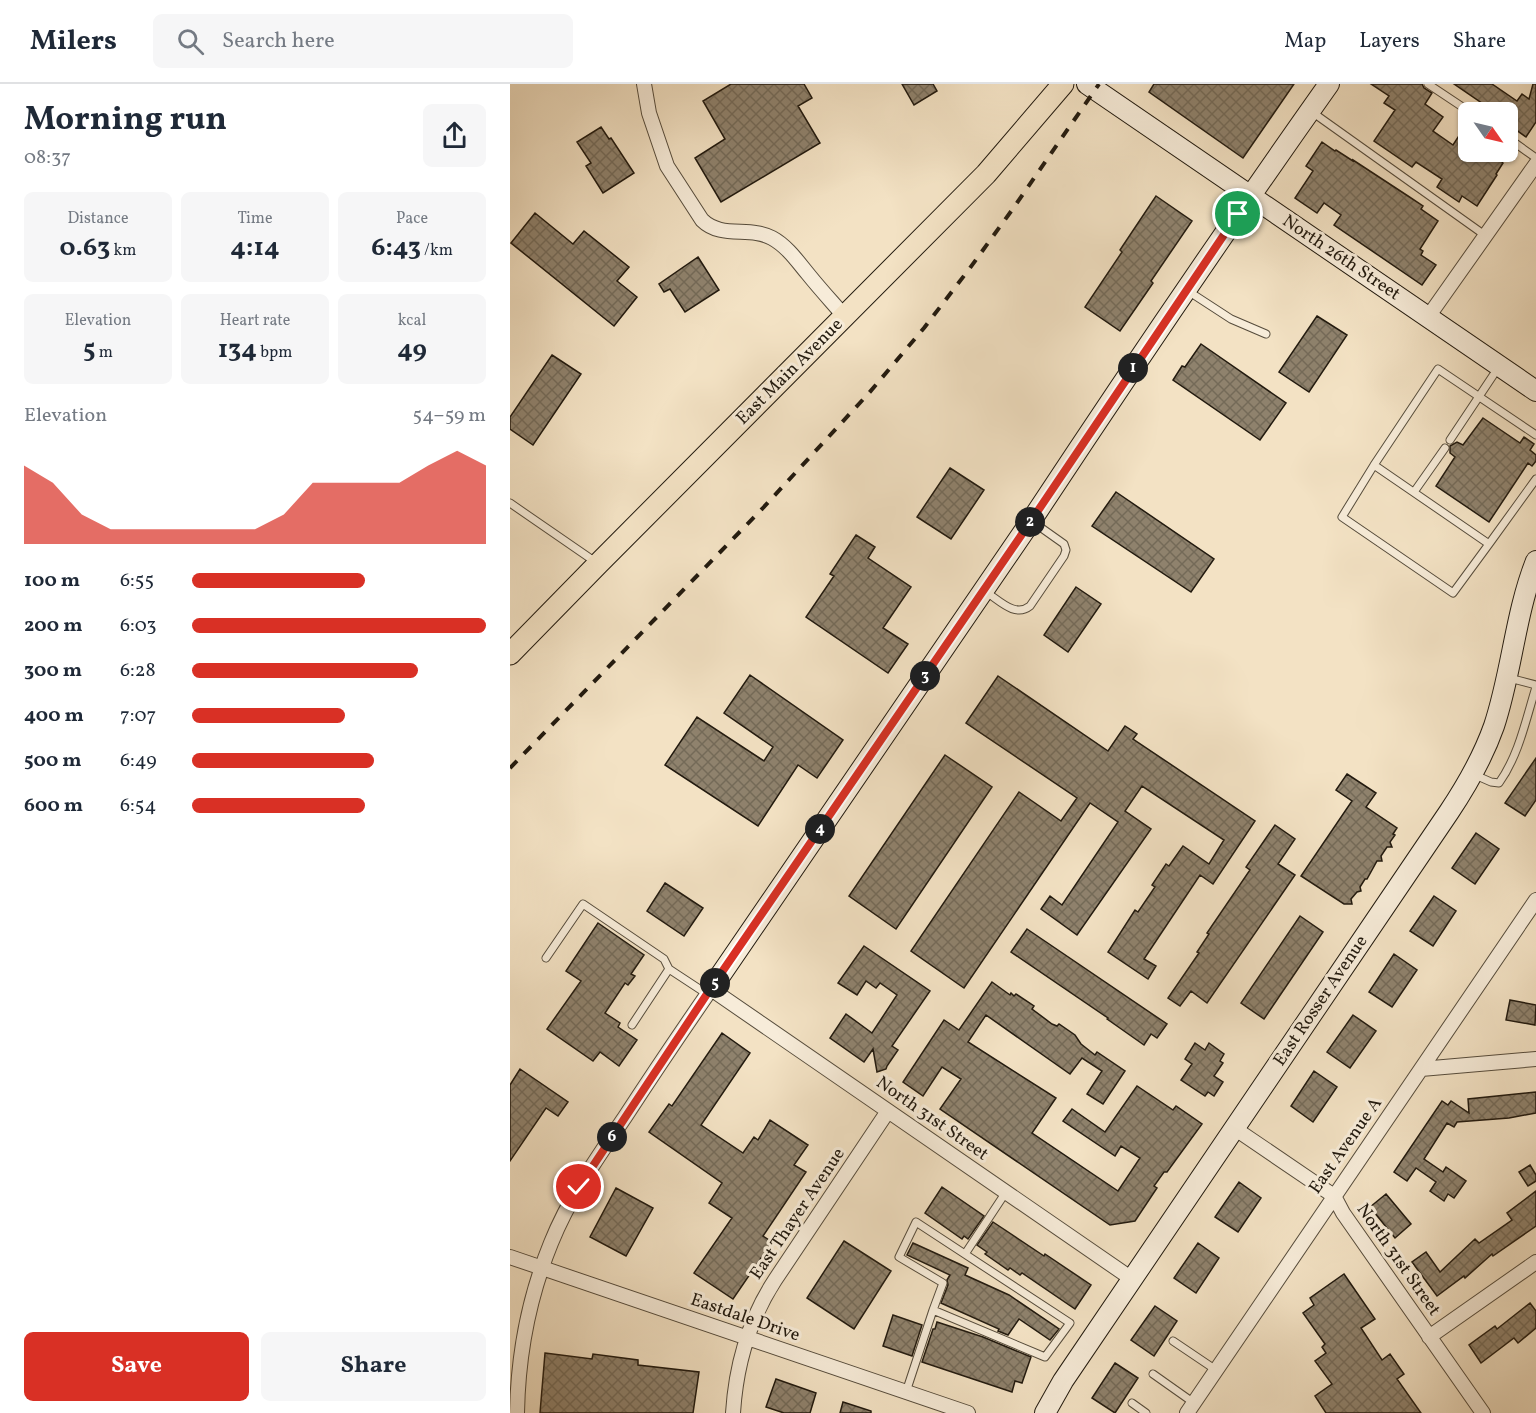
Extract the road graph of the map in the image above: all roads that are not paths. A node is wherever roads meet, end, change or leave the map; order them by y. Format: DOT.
graph roads {
  1 [pos="644,84"];
  2 [pos="1063,84"];
  3 [pos="1087,84"];
  4 [pos="1329,84"];
  5 [pos="1428,84"];
  6 [pos="1458,104"];
  7 [pos="1310,111"];
  8 [pos="1518,145"];
  9 [pos="1536,158"];
  10 [pos="1536,164"];
  11 [pos="1251,196"];
  12 [pos="1486,236"];
  13 [pos="1186,290"];
  14 [pos="845,317"];
  15 [pos="1428,317"];
  16 [pos="1266,334"];
  17 [pos="1500,366"];
  18 [pos="1536,391"];
  19 [pos="1480,396"];
  20 [pos="1536,435"];
  21 [pos="1450,440"];
  22 [pos="1445,448"];
  23 [pos="1374,465"];
  24 [pos="1536,479"];
  25 [pos="1414,492"];
  26 [pos="510,503"];
  27 [pos="1031,521"];
  28 [pos="1489,544"];
  29 [pos="1536,561"];
  30 [pos="598,564"];
  31 [pos="983,590"];
  32 [pos="510,654"];
  33 [pos="1507,678"];
  34 [pos="1536,686"];
  35 [pos="1473,774"];
  36 [pos="1536,900"];
  37 [pos="546,958"];
  38 [pos="669,969"];
  39 [pos="709,991"];
  40 [pos="632,1024"];
  41 [pos="1536,1059"];
  42 [pos="1421,1069"];
  43 [pos="888,1111"];
  44 [pos="1234,1128"];
  45 [pos="1006,1192"];
  46 [pos="1334,1196"];
  47 [pos="965,1254"];
  48 [pos="510,1257"];
  49 [pos="1536,1262"];
  50 [pos="542,1268"];
  51 [pos="1132,1279"];
  52 [pos="933,1310"];
  53 [pos="746,1337"];
  54 [pos="1429,1337"];
  55 [pos="1173,1341"];
  56 [pos="1216,1370"];
  57 [pos="1153,1374"];
  58 [pos="906,1392"];
  59 [pos="1132,1402"];
  60 [pos="1191,1408"];
  61 [pos="517,1413"];
  62 [pos="733,1413"];
  63 [pos="968,1413"];
  64 [pos="1045,1413"];
  65 [pos="1146,1413"];
  66 [pos="1483,1413"];
  1 -- 14 [label="street"];
  2 -- 14 [label="main road, East Main Avenue"];
  3 -- 11 [label="street, North 26th Street"];
  4 -- 7 [label="street"];
  5 -- 6 [label="lane"];
  7 -- 11 [label="street"];
  7 -- 12 [label="lane"];
  8 -- 9 [label="lane"];
  10 -- 12 [label="street"];
  11 -- 13 [label="street"];
  11 -- 15 [label="street, North 26th Street"];
  12 -- 15 [label="street"];
  13 -- 16 [label="lane"];
  13 -- 27 [label="street"];
  14 -- 30 [label="main road, East Main Avenue"];
  15 -- 17 [label="street, North 26th Street"];
  17 -- 18 [label="street, North 26th Street"];
  17 -- 19 [label="lane"];
  19 -- 20 [label="lane"];
  19 -- 21 [label="lane"];
  19 -- 23 [label="lane"];
  22 -- 25 [label="lane"];
  23 -- 25 [label="lane"];
  23 -- 28 [label="lane"];
  24 -- 28 [label="lane"];
  25 -- 28 [label="lane"];
  26 -- 30 [label="lane"];
  27 -- 31 [label="street"];
  27 -- 31 [label="lane"];
  29 -- 33 [label="street, East Rosser Avenue"];
  30 -- 32 [label="main road, East Main Avenue"];
  31 -- 39 [label="street"];
  33 -- 34 [label="lane"];
  33 -- 35 [label="street, East Rosser Avenue"];
  34 -- 35 [label="lane"];
  35 -- 44 [label="street, East Rosser Avenue"];
  36 -- 42 [label="street, East Avenue A"];
  37 -- 38 [label="lane"];
  38 -- 39 [label="lane"];
  38 -- 40 [label="lane"];
  39 -- 43 [label="street, North 31st Street"];
  39 -- 50 [label="street"];
  41 -- 42 [label="street"];
  42 -- 46 [label="street, East Avenue A"];
  43 -- 45 [label="street, North 31st Street"];
  43 -- 53 [label="street, East Thayer Avenue"];
  44 -- 46 [label="street, North 31st Street"];
  44 -- 51 [label="street, East Rosser Avenue"];
  45 -- 47 [label="lane"];
  45 -- 51 [label="street, North 31st Street"];
  46 -- 54 [label="street, North 31st Street"];
  46 -- 56 [label="street, East Avenue A"];
  47 -- 52 [label="lane"];
  47 -- 52 [label="lane"];
  48 -- 50 [label="street, Eastdale Drive"];
  49 -- 54 [label="street"];
  50 -- 53 [label="street, Eastdale Drive"];
  50 -- 61 [label="street"];
  51 -- 64 [label="street, East Rosser Avenue"];
  52 -- 58 [label="lane"];
  53 -- 58 [label="street, Eastdale Drive"];
  53 -- 62 [label="street, East Thayer Avenue"];
  54 -- 66 [label="street, North 31st Street"];
  55 -- 56 [label="lane"];
  56 -- 60 [label="street, East Avenue A"];
  57 -- 60 [label="lane"];
  58 -- 63 [label="street, Eastdale Drive"];
  59 -- 65 [label="lane"];
}
